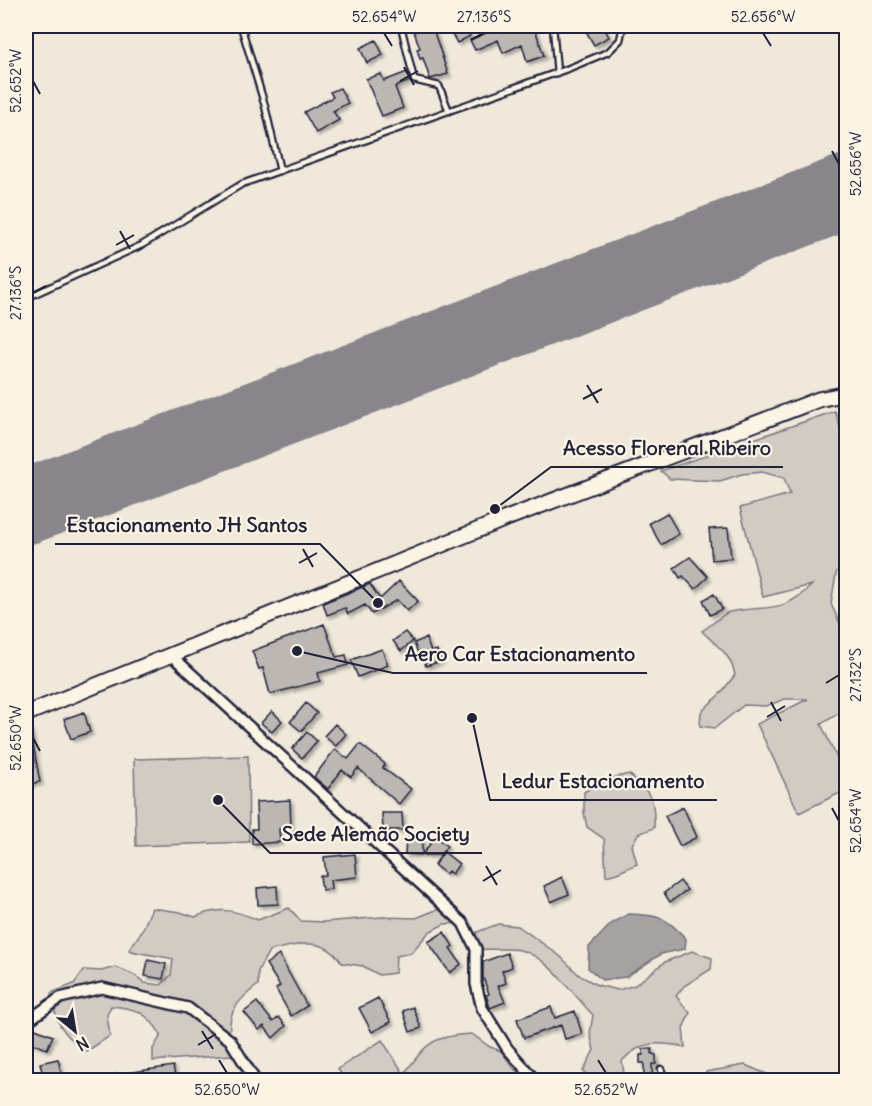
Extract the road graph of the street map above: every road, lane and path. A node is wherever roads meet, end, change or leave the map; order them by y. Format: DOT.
graph roads {
  1 [pos="241,26"];
  2 [pos="401,26"];
  3 [pos="553,26"];
  4 [pos="623,26"];
  5 [pos="557,73"];
  6 [pos="449,111"];
  7 [pos="280,171"];
  8 [pos="26,298"];
  9 [pos="846,394"];
  10 [pos="171,655"];
  11 [pos="26,714"];
  12 [pos="26,1022"];
  13 [pos="26,1068"];
  14 [pos="661,1069"];
  15 [pos="35,1080"];
  16 [pos="255,1080"];
  17 [pos="535,1080"];
  18 [pos="665,1080"];
  1 -- 7 [label="lane"];
  2 -- 6 [label="lane"];
  3 -- 5 [label="lane"];
  4 -- 5 [label="lane"];
  5 -- 6 [label="lane"];
  6 -- 7 [label="lane"];
  7 -- 8 [label="lane"];
  9 -- 10 [label="street"];
  10 -- 11 [label="street"];
  10 -- 17 [label="street"];
  12 -- 16 [label="street"];
  13 -- 15 [label="lane"];
  14 -- 18 [label="lane"];
}
